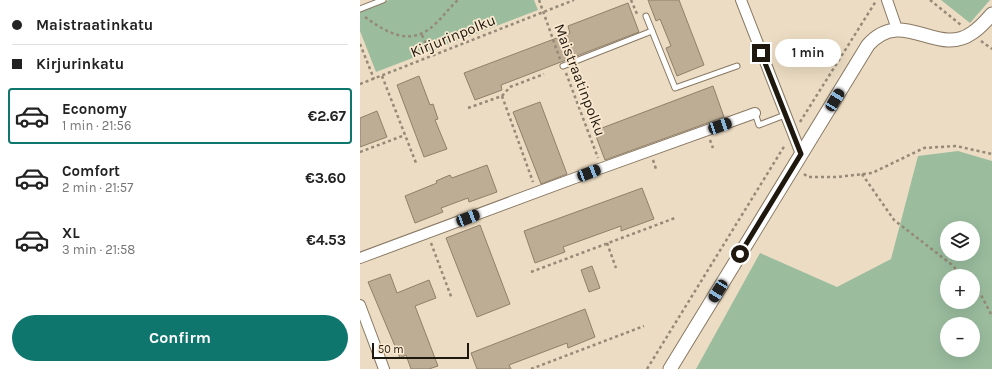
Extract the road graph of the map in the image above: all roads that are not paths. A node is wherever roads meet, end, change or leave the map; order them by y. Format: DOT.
graph roads {
  1 [pos="383,0"];
  2 [pos="741,0"];
  3 [pos="888,0"];
  4 [pos="360,9"];
  5 [pos="992,14"];
  6 [pos="646,16"];
  7 [pos="897,29"];
  8 [pos="652,31"];
  9 [pos="563,66"];
  10 [pos="737,66"];
  11 [pos="755,113"];
  12 [pos="785,115"];
  13 [pos="801,154"];
  14 [pos="360,258"];
  15 [pos="360,305"];
  16 [pos="384,369"];
  17 [pos="670,369"];
  1 -- 4 [label="lane"];
  2 -- 12 [label="street"];
  3 -- 7 [label="street"];
  5 -- 7 [label="street"];
  6 -- 8 [label="lane"];
  7 -- 13 [label="street"];
  8 -- 9 [label="lane"];
  8 -- 10 [label="lane"];
  11 -- 12 [label="lane"];
  11 -- 14 [label="street"];
  12 -- 13 [label="street"];
  13 -- 17 [label="street"];
  15 -- 16 [label="street"];
}
